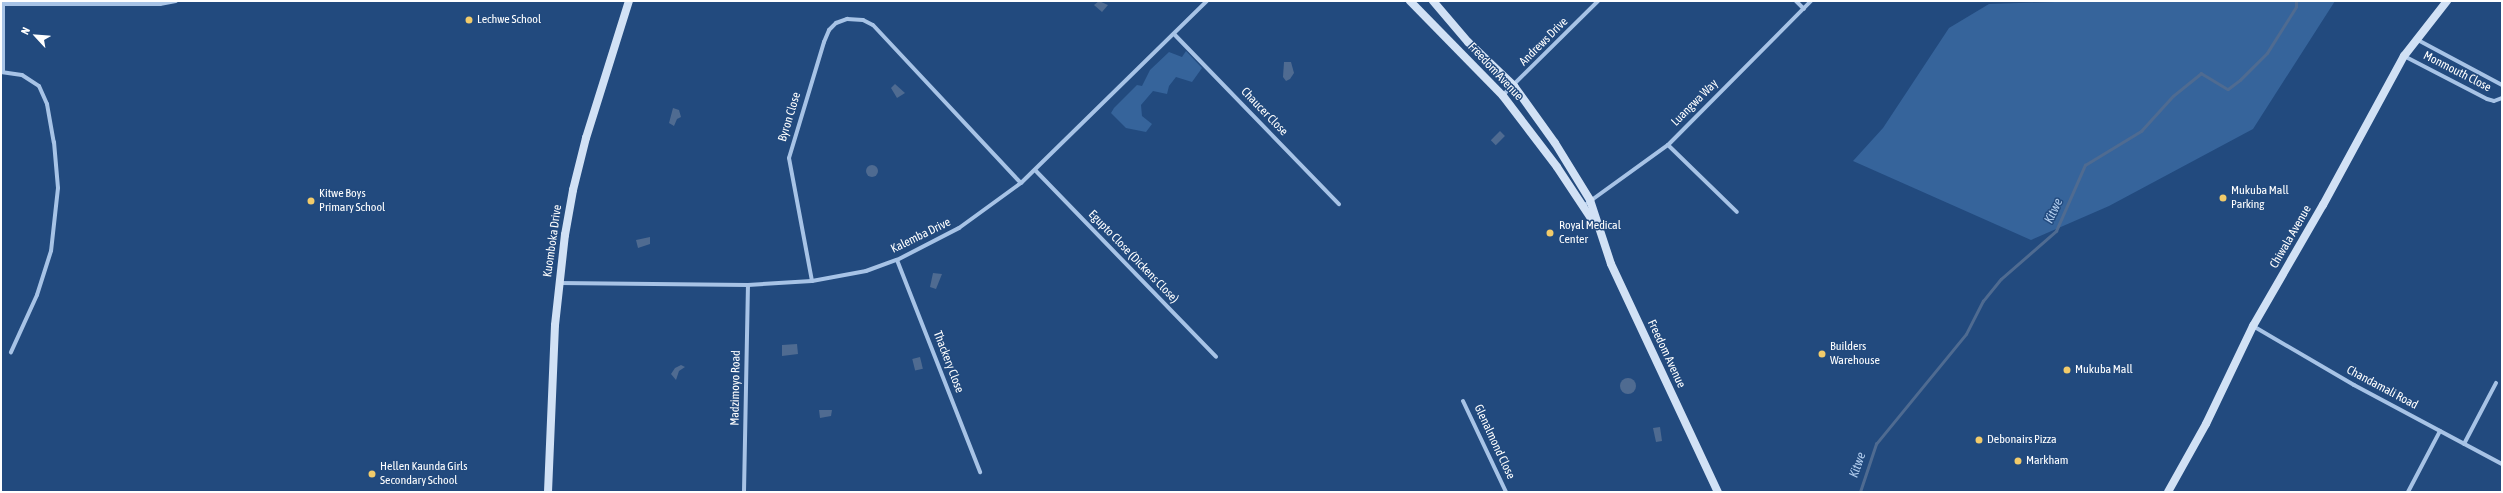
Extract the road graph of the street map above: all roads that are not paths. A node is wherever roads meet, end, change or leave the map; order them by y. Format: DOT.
graph roads {
  1 [pos="176,1"];
  2 [pos="629,1"];
  3 [pos="1207,1"];
  4 [pos="1410,1"];
  5 [pos="1433,1"];
  6 [pos="1598,1"];
  7 [pos="1796,1"];
  8 [pos="1811,1"];
  9 [pos="2447,1"];
  10 [pos="2,4"];
  11 [pos="1804,9"];
  12 [pos="1174,34"];
  13 [pos="2416,39"];
  14 [pos="2404,56"];
  15 [pos="2,72"];
  16 [pos="2502,85"];
  17 [pos="1514,86"];
  18 [pos="1503,96"];
  19 [pos="2502,98"];
  20 [pos="1668,145"];
  21 [pos="1035,170"];
  22 [pos="1021,183"];
  23 [pos="1590,200"];
  24 [pos="1340,204"];
  25 [pos="1582,207"];
  26 [pos="1737,212"];
  27 [pos="1596,225"];
  28 [pos="897,260"];
  29 [pos="812,281"];
  30 [pos="559,283"];
  31 [pos="748,285"];
  32 [pos="2253,326"];
  33 [pos="11,352"];
  34 [pos="1216,357"];
  35 [pos="2496,383"];
  36 [pos="1463,401"];
  37 [pos="2440,431"];
  38 [pos="2464,444"];
  39 [pos="2502,464"];
  40 [pos="980,472"];
  41 [pos="548,492"];
  42 [pos="744,492"];
  43 [pos="1506,492"];
  44 [pos="1718,492"];
  45 [pos="2168,492"];
  46 [pos="2408,492"];
  1 -- 10 [label="street"];
  2 -- 30 [label="main road, Kuomboka Drive"];
  3 -- 12 [label="street, Kalemba Drive"];
  4 -- 18 [label="main road, Freedom Avenue"];
  5 -- 17 [label="main road, Freedom Avenue"];
  6 -- 17 [label="street, Andrews Drive"];
  7 -- 11 [label="street"];
  8 -- 11 [label="street, Luangwa Way"];
  9 -- 13 [label="main road, Chiwala Avenue"];
  10 -- 15 [label="street"];
  11 -- 20 [label="street, Luangwa Way"];
  12 -- 21 [label="street, Kalemba Drive"];
  12 -- 24 [label="street, Chaucer Close"];
  13 -- 14 [label="main road, Chiwala Avenue"];
  13 -- 16 [label="street"];
  14 -- 19 [label="street, Monmouth Close"];
  14 -- 32 [label="main road, Chiwala Avenue"];
  15 -- 33 [label="street"];
  17 -- 18 [label="street, Andrews Drive"];
  17 -- 23 [label="main road, Freedom Avenue"];
  18 -- 25 [label="main road, Freedom Avenue"];
  20 -- 23 [label="street, Luangwa Way"];
  20 -- 26 [label="street"];
  21 -- 22 [label="street, Kalemba Drive"];
  21 -- 34 [label="street, Egupto Close (Dickens Close)"];
  22 -- 28 [label="street, Kalemba Drive"];
  22 -- 29 [label="street, Byron Close"];
  23 -- 25 [label="street, Luangwa Way"];
  23 -- 27 [label="main road, Freedom Avenue"];
  25 -- 27 [label="main road, Freedom Avenue"];
  27 -- 44 [label="main road, Freedom Avenue"];
  28 -- 29 [label="street, Kalemba Drive"];
  28 -- 40 [label="street, Thackery Close"];
  29 -- 31 [label="street, Kalemba Drive"];
  30 -- 31 [label="street, Kalemba Drive"];
  30 -- 41 [label="main road, Kuomboka Drive"];
  31 -- 42 [label="street, Madzimoyo Road"];
  32 -- 37 [label="street, Chandamali Road"];
  32 -- 45 [label="main road, Chiwala Avenue"];
  35 -- 38 [label="street"];
  36 -- 43 [label="street, Glenalmond Close"];
  37 -- 38 [label="street, Chandamali Road"];
  37 -- 46 [label="street"];
  38 -- 39 [label="street, Chandamali Road"];
}
